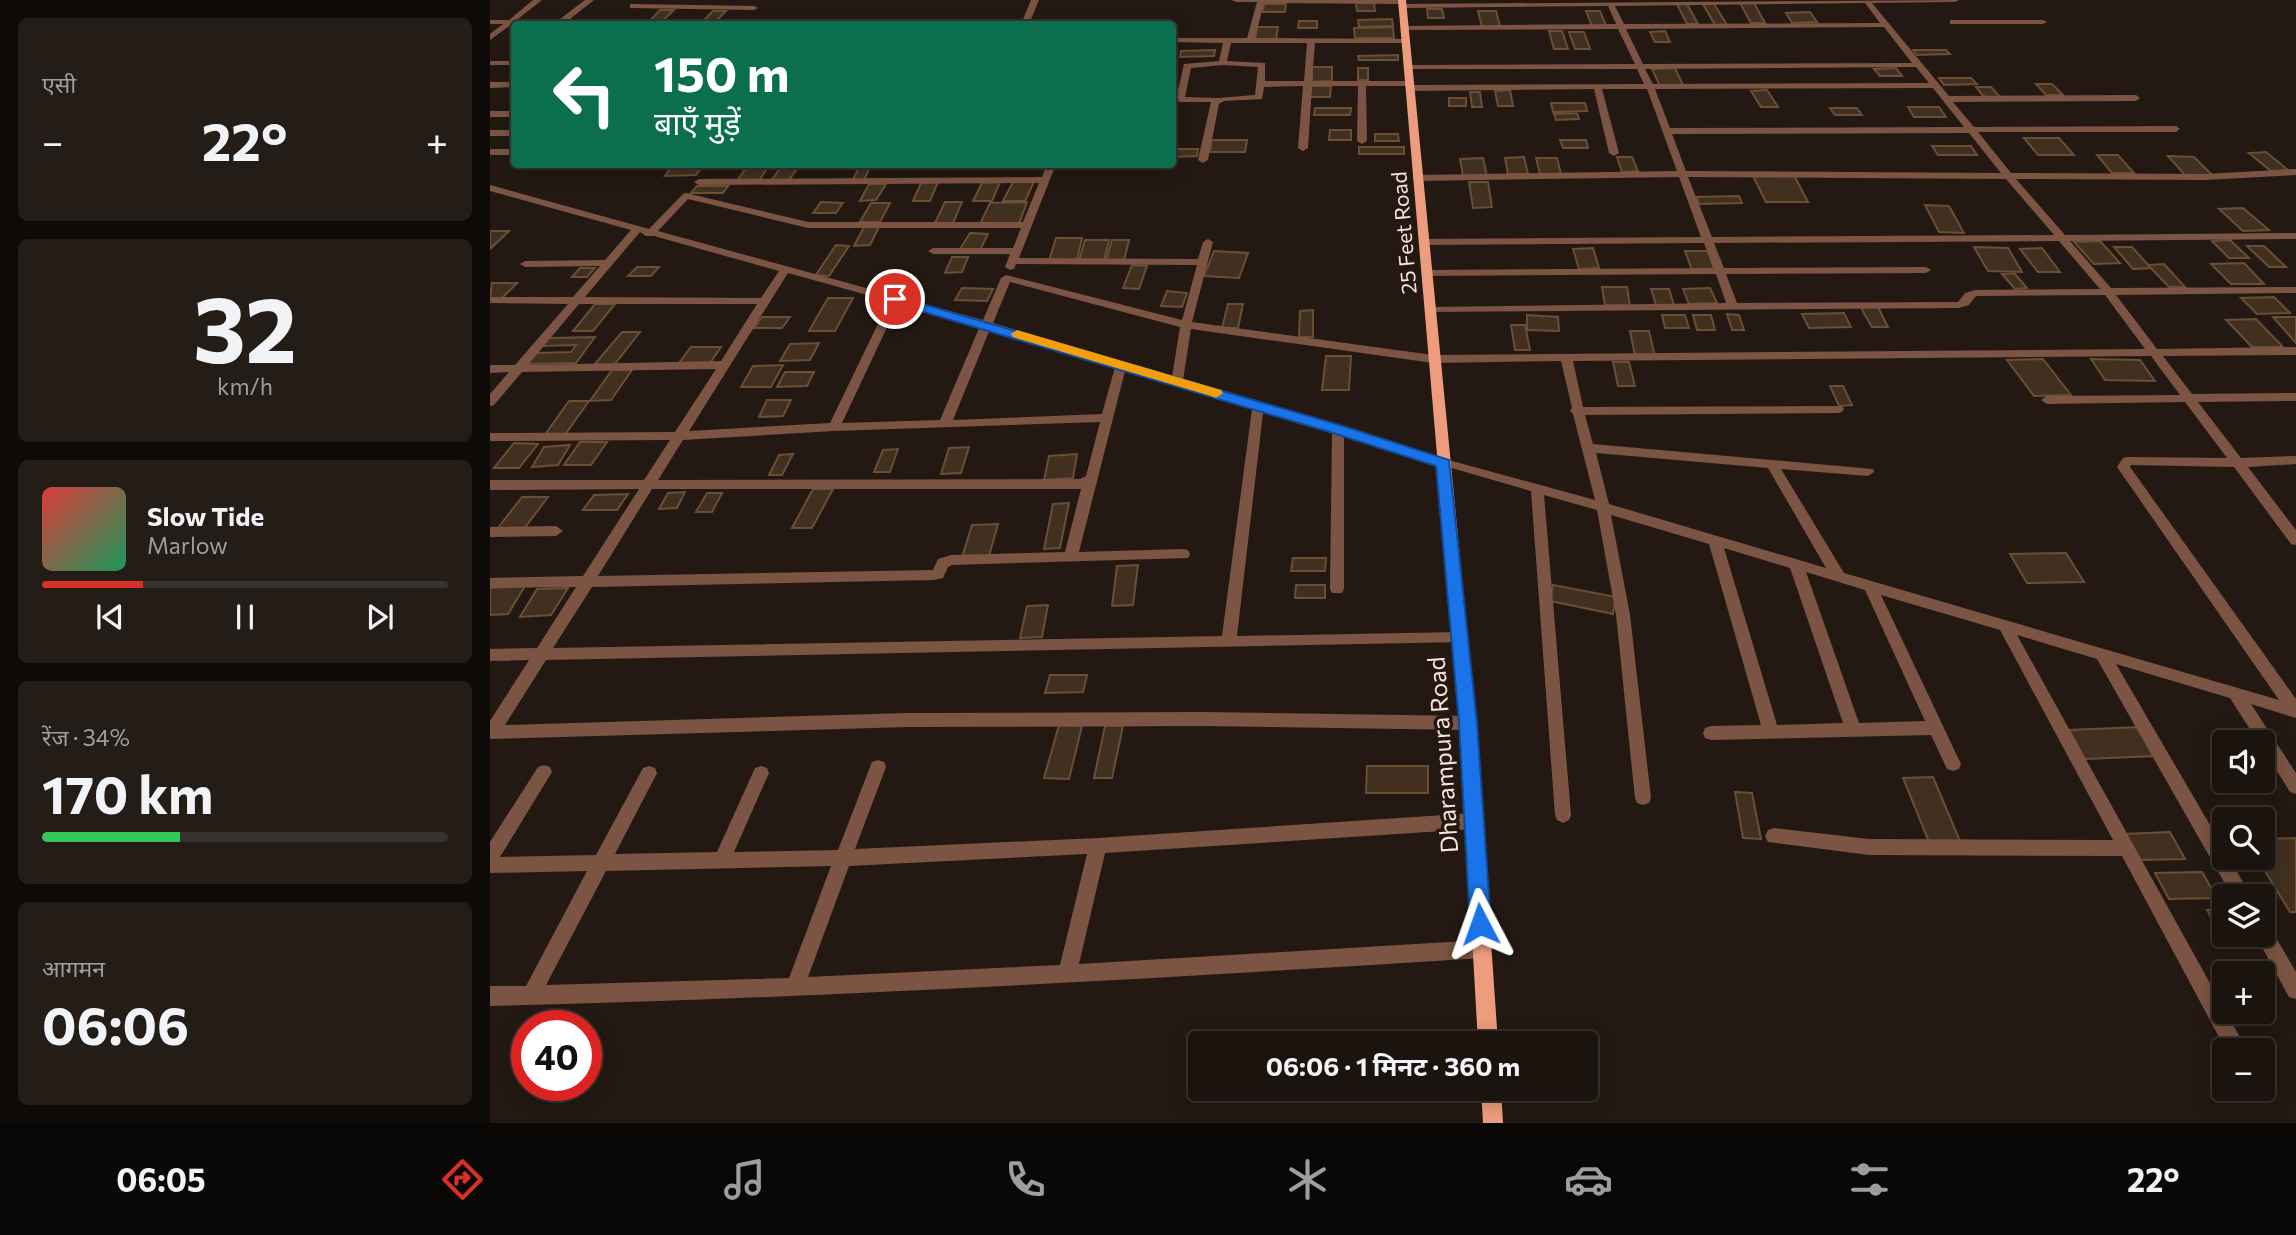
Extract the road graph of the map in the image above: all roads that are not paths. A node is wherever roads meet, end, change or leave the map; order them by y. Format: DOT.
graph roads {
  1 [pos="538,0"];
  2 [pos="590,0"];
  3 [pos="1035,0"];
  4 [pos="1236,0"];
  5 [pos="1261,0"];
  6 [pos="1931,0"];
  7 [pos="1955,0"];
  8 [pos="1867,1"];
  9 [pos="1402,2"];
  10 [pos="637,3"];
  11 [pos="1610,3"];
  12 [pos="754,8"];
  13 [pos="1938,8"];
  14 [pos="1946,15"];
  15 [pos="511,21"];
  16 [pos="563,21"];
  17 [pos="617,21"];
  18 [pos="1026,21"];
  19 [pos="490,22"];
  20 [pos="510,22"];
  21 [pos="1953,22"];
  22 [pos="2042,22"];
  23 [pos="1887,25"];
  24 [pos="1621,27"];
  25 [pos="1404,28"];
  26 [pos="1961,30"];
  27 [pos="490,38"];
  28 [pos="1176,40"];
  29 [pos="1227,40"];
  30 [pos="1250,40"];
  31 [pos="1311,40"];
  32 [pos="1406,40"];
  33 [pos="490,63"];
  34 [pos="511,63"];
  35 [pos="1223,63"];
  36 [pos="1920,65"];
  37 [pos="1639,66"];
  38 [pos="1409,67"];
  39 [pos="1184,81"];
  40 [pos="1176,82"];
  41 [pos="1362,83"];
  42 [pos="1308,84"];
  43 [pos="490,85"];
  44 [pos="511,85"];
  45 [pos="1261,85"];
  46 [pos="1936,85"];
  47 [pos="1410,86"];
  48 [pos="1598,89"];
  49 [pos="1651,89"];
  50 [pos="2136,98"];
  51 [pos="1947,99"];
  52 [pos="1217,100"];
  53 [pos="490,114"];
  54 [pos="511,114"];
  55 [pos="490,127"];
  56 [pos="2176,129"];
  57 [pos="1666,131"];
  58 [pos="1972,131"];
  59 [pos="490,133"];
  60 [pos="511,133"];
  61 [pos="1362,141"];
  62 [pos="1303,148"];
  63 [pos="490,152"];
  64 [pos="511,152"];
  65 [pos="1614,153"];
  66 [pos="1203,160"];
  67 [pos="712,168"];
  68 [pos="1050,168"];
  69 [pos="2296,172"];
  70 [pos="1682,174"];
  71 [pos="2008,175"];
  72 [pos="1417,178"];
  73 [pos="1046,180"];
  74 [pos="699,182"];
  75 [pos="493,192"];
  76 [pos="686,196"];
  77 [pos="1025,225"];
  78 [pos="636,230"];
  79 [pos="650,234"];
  80 [pos="2296,236"];
  81 [pos="2064,239"];
  82 [pos="1208,242"];
  83 [pos="1423,242"];
  84 [pos="1709,243"];
  85 [pos="933,251"];
  86 [pos="1014,256"];
  87 [pos="1203,262"];
  88 [pos="607,263"];
  89 [pos="525,264"];
  90 [pos="785,269"];
  91 [pos="1926,270"];
  92 [pos="1719,271"];
  93 [pos="1426,273"];
  94 [pos="1006,278"];
  95 [pos="2107,290"];
  96 [pos="2296,290"];
  97 [pos="895,299"];
  98 [pos="490,300"];
  99 [pos="576,300"];
  100 [pos="765,301"];
  101 [pos="1733,306"];
  102 [pos="1429,310"];
  103 [pos="985,324"];
  104 [pos="1186,325"];
  105 [pos="2296,351"];
  106 [pos="2155,353"];
  107 [pos="1566,357"];
  108 [pos="1433,359"];
  109 [pos="724,365"];
  110 [pos="1121,365"];
  111 [pos="490,369"];
  112 [pos="518,369"];
  113 [pos="1177,382"];
  114 [pos="2186,397"];
  115 [pos="2296,397"];
  116 [pos="2047,400"];
  117 [pos="490,402"];
  118 [pos="1258,406"];
  119 [pos="1838,409"];
  120 [pos="1576,411"];
  121 [pos="1107,418"];
  122 [pos="946,424"];
  123 [pos="834,427"];
  124 [pos="1338,430"];
  125 [pos="679,436"];
  126 [pos="490,437"];
  127 [pos="1587,448"];
  128 [pos="2296,460"];
  129 [pos="1443,463"];
  130 [pos="2238,463"];
  131 [pos="1772,464"];
  132 [pos="1868,472"];
  133 [pos="1089,482"];
  134 [pos="649,484"];
  135 [pos="490,485"];
  136 [pos="1537,488"];
  137 [pos="1604,508"];
  138 [pos="556,531"];
  139 [pos="490,532"];
  140 [pos="2296,540"];
  141 [pos="1715,541"];
  142 [pos="1183,554"];
  143 [pos="1071,557"];
  144 [pos="1796,564"];
  145 [pos="1839,578"];
  146 [pos="588,581"];
  147 [pos="490,583"];
  148 [pos="1870,586"];
  149 [pos="1337,589"];
  150 [pos="2005,626"];
  151 [pos="1459,638"];
  152 [pos="1229,641"];
  153 [pos="541,654"];
  154 [pos="2103,654"];
  155 [pos="490,655"];
  156 [pos="2236,694"];
  157 [pos="2296,711"];
  158 [pos="1468,723"];
  159 [pos="1936,728"];
  160 [pos="1853,730"];
  161 [pos="491,732"];
  162 [pos="1771,732"];
  163 [pos="1711,733"];
  164 [pos="1953,764"];
  165 [pos="878,767"];
  166 [pos="544,772"];
  167 [pos="649,772"];
  168 [pos="761,773"];
  169 [pos="2296,787"];
  170 [pos="1643,797"];
  171 [pos="1563,814"];
  172 [pos="1474,821"];
  173 [pos="1774,836"];
  174 [pos="1098,846"];
  175 [pos="2126,848"];
  176 [pos="490,857"];
  177 [pos="841,858"];
  178 [pos="722,860"];
  179 [pos="603,862"];
  180 [pos="490,864"];
  181 [pos="2235,884"];
  182 [pos="2272,947"];
  183 [pos="1482,949"];
  184 [pos="1068,975"];
  185 [pos="794,988"];
  186 [pos="2296,990"];
  187 [pos="531,995"];
  188 [pos="490,996"];
  189 [pos="1487,1031"];
  190 [pos="2229,1038"];
  191 [pos="1492,1101"];
  192 [pos="1493,1123"];
  1 -- 15 [label="street"];
  2 -- 16 [label="street"];
  3 -- 18 [label="street"];
  4 -- 5 [label="street"];
  5 -- 9 [label="street"];
  5 -- 30 [label="street"];
  6 -- 7 [label="street"];
  6 -- 8 [label="street"];
  6 -- 13 [label="street"];
  8 -- 11 [label="street"];
  8 -- 23 [label="street"];
  9 -- 11 [label="street"];
  9 -- 25 [label="street, 25 Feet Road"];
  10 -- 12 [label="street"];
  10 -- 17 [label="street"];
  11 -- 24 [label="street"];
  14 -- 21 [label="street"];
  19 -- 20 [label="street"];
  20 -- 27 [label="street"];
  21 -- 22 [label="street"];
  21 -- 26 [label="street"];
  23 -- 24 [label="street"];
  23 -- 36 [label="street"];
  24 -- 25 [label="street"];
  24 -- 37 [label="street"];
  25 -- 32 [label="street, 25 Feet Road"];
  28 -- 29 [label="street"];
  29 -- 30 [label="street"];
  29 -- 35 [label="street"];
  30 -- 31 [label="street"];
  31 -- 32 [label="street"];
  31 -- 42 [label="street"];
  32 -- 38 [label="street, 25 Feet Road"];
  33 -- 34 [label="street"];
  35 -- 39 [label="street"];
  35 -- 45 [label="street"];
  36 -- 37 [label="street"];
  36 -- 46 [label="street"];
  37 -- 38 [label="street"];
  37 -- 49 [label="street"];
  38 -- 47 [label="street, 25 Feet Road"];
  39 -- 40 [label="street"];
  39 -- 52 [label="street"];
  41 -- 42 [label="street"];
  41 -- 47 [label="street"];
  41 -- 61 [label="street"];
  42 -- 45 [label="street"];
  42 -- 62 [label="street"];
  43 -- 44 [label="street"];
  45 -- 52 [label="street"];
  46 -- 49 [label="street"];
  46 -- 51 [label="street"];
  47 -- 48 [label="street"];
  47 -- 72 [label="street, 25 Feet Road"];
  48 -- 49 [label="street"];
  48 -- 65 [label="street"];
  49 -- 57 [label="street"];
  50 -- 51 [label="street"];
  51 -- 58 [label="street"];
  52 -- 66 [label="street"];
  53 -- 54 [label="street"];
  54 -- 55 [label="street"];
  56 -- 58 [label="street"];
  57 -- 58 [label="street"];
  57 -- 70 [label="street"];
  58 -- 71 [label="street"];
  59 -- 60 [label="street"];
  63 -- 64 [label="street"];
  67 -- 74 [label="street"];
  68 -- 73 [label="street"];
  69 -- 71 [label="street"];
  70 -- 71 [label="street"];
  70 -- 72 [label="street"];
  70 -- 84 [label="street"];
  71 -- 81 [label="street"];
  72 -- 83 [label="street, 25 Feet Road"];
  73 -- 74 [label="street"];
  73 -- 77 [label="street"];
  74 -- 76 [label="street"];
  75 -- 78 [label="street"];
  76 -- 77 [label="street"];
  76 -- 79 [label="street"];
  77 -- 86 [label="street"];
  78 -- 79 [label="street"];
  78 -- 88 [label="street"];
  79 -- 90 [label="street"];
  80 -- 81 [label="street"];
  81 -- 84 [label="street"];
  81 -- 95 [label="street"];
  82 -- 87 [label="street"];
  83 -- 84 [label="street"];
  83 -- 93 [label="street, 25 Feet Road"];
  84 -- 92 [label="street"];
  85 -- 86 [label="street"];
  86 -- 87 [label="street"];
  86 -- 94 [label="street"];
  87 -- 104 [label="street"];
  88 -- 89 [label="street"];
  88 -- 99 [label="street"];
  90 -- 97 [label="street"];
  90 -- 100 [label="street"];
  91 -- 92 [label="street"];
  92 -- 93 [label="street"];
  92 -- 101 [label="street"];
  93 -- 102 [label="street, 25 Feet Road"];
  94 -- 103 [label="street"];
  94 -- 104 [label="street"];
  95 -- 96 [label="street"];
  95 -- 101 [label="street"];
  95 -- 106 [label="street"];
  97 -- 103 [label="street"];
  97 -- 123 [label="street"];
  98 -- 99 [label="street"];
  99 -- 100 [label="street"];
  99 -- 112 [label="street"];
  100 -- 109 [label="street"];
  101 -- 102 [label="street"];
  102 -- 108 [label="street, 25 Feet Road"];
  103 -- 110 [label="street"];
  103 -- 122 [label="street"];
  104 -- 108 [label="street"];
  104 -- 113 [label="street"];
  105 -- 106 [label="street"];
  106 -- 107 [label="street"];
  106 -- 114 [label="street"];
  107 -- 108 [label="street"];
  107 -- 120 [label="street"];
  108 -- 129 [label="street, 25 Feet Road"];
  109 -- 112 [label="street"];
  109 -- 125 [label="street"];
  110 -- 113 [label="street"];
  110 -- 121 [label="street"];
  111 -- 112 [label="street"];
  112 -- 117 [label="street"];
  113 -- 118 [label="street"];
  114 -- 115 [label="street"];
  114 -- 116 [label="street"];
  114 -- 130 [label="street"];
  118 -- 124 [label="street"];
  118 -- 152 [label="street"];
  119 -- 120 [label="street"];
  120 -- 127 [label="street"];
  121 -- 122 [label="street"];
  121 -- 133 [label="street"];
  122 -- 123 [label="street"];
  123 -- 125 [label="street"];
  124 -- 129 [label="street"];
  124 -- 149 [label="street"];
  125 -- 126 [label="street"];
  125 -- 134 [label="street"];
  127 -- 131 [label="street"];
  127 -- 137 [label="street"];
  128 -- 130 [label="street"];
  129 -- 136 [label="street"];
  129 -- 151 [label="street, Dharampura Road"];
  130 -- 140 [label="street"];
  130 -- 157 [label="street"];
  131 -- 132 [label="street"];
  131 -- 145 [label="street"];
  133 -- 134 [label="street"];
  133 -- 143 [label="street"];
  134 -- 135 [label="street"];
  134 -- 146 [label="street"];
  136 -- 137 [label="street"];
  136 -- 171 [label="street"];
  137 -- 141 [label="street"];
  137 -- 170 [label="street"];
  138 -- 139 [label="street"];
  141 -- 144 [label="street"];
  141 -- 162 [label="street"];
  142 -- 143 [label="street"];
  143 -- 146 [label="street"];
  144 -- 145 [label="street"];
  144 -- 160 [label="street"];
  145 -- 148 [label="street"];
  146 -- 147 [label="street"];
  146 -- 153 [label="street"];
  148 -- 150 [label="street"];
  148 -- 159 [label="street"];
  150 -- 154 [label="street"];
  150 -- 175 [label="street"];
  151 -- 152 [label="street"];
  151 -- 158 [label="street, Dharampura Road"];
  152 -- 153 [label="street"];
  153 -- 155 [label="street"];
  153 -- 161 [label="street"];
  154 -- 156 [label="street"];
  154 -- 181 [label="street"];
  156 -- 157 [label="street"];
  156 -- 169 [label="street"];
  158 -- 161 [label="street"];
  158 -- 172 [label="street, Dharampura Road"];
  159 -- 160 [label="street"];
  159 -- 164 [label="street"];
  160 -- 162 [label="street"];
  162 -- 163 [label="street"];
  165 -- 177 [label="street"];
  166 -- 176 [label="street"];
  167 -- 179 [label="street"];
  168 -- 178 [label="street"];
  172 -- 174 [label="street"];
  172 -- 183 [label="street, Dharampura Road"];
  173 -- 175 [label="street"];
  174 -- 177 [label="street"];
  174 -- 184 [label="street"];
  175 -- 190 [label="street"];
  177 -- 178 [label="street"];
  177 -- 185 [label="street"];
  178 -- 179 [label="street"];
  179 -- 180 [label="street"];
  179 -- 187 [label="street"];
  182 -- 186 [label="street"];
  183 -- 184 [label="street"];
  183 -- 189 [label="street, Dharampura Road"];
  184 -- 185 [label="street"];
  185 -- 187 [label="street"];
  187 -- 188 [label="street"];
  191 -- 192 [label="street"];
}
